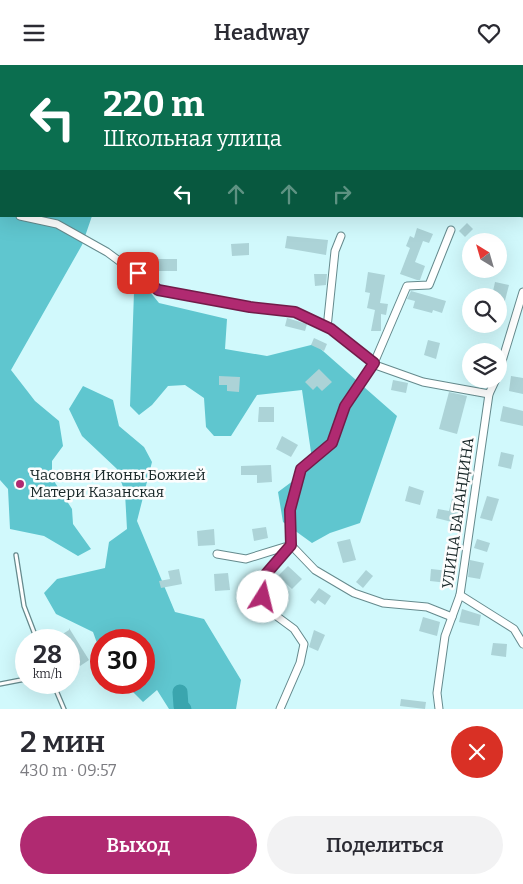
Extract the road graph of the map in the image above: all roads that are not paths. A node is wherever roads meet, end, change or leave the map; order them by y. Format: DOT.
graph roads {
  1 [pos="25,217"];
  2 [pos="450,230"];
  3 [pos="341,235"];
  4 [pos="523,293"];
  5 [pos="327,328"];
  6 [pos="507,345"];
  7 [pos="374,363"];
  8 [pos="492,388"];
  9 [pos="489,394"];
  10 [pos="291,545"];
  11 [pos="217,554"];
  12 [pos="16,555"];
  13 [pos="460,595"];
  14 [pos="452,617"];
  15 [pos="33,629"];
  16 [pos="523,644"];
  17 [pos="15,681"];
  18 [pos="0,684"];
  19 [pos="58,694"];
  20 [pos="64,709"];
  21 [pos="280,709"];
  22 [pos="438,709"];
  1 -- 5 [label="street"];
  2 -- 7 [label="street"];
  3 -- 5 [label="street"];
  4 -- 6 [label="street"];
  5 -- 7 [label="street"];
  7 -- 9 [label="street"];
  7 -- 10 [label="street"];
  8 -- 9 [label="street, УЛИЦА БАЛАНДИНА"];
  9 -- 13 [label="street, УЛИЦА БАЛАНДИНА"];
  10 -- 11 [label="street"];
  10 -- 14 [label="street"];
  10 -- 21 [label="street"];
  12 -- 15 [label="lane"];
  13 -- 14 [label="street, УЛИЦА БАЛАНДИНА"];
  13 -- 16 [label="street"];
  14 -- 22 [label="street, УЛИЦА БАЛАНДИНА"];
  17 -- 18 [label="lane"];
  19 -- 20 [label="lane"];
}
